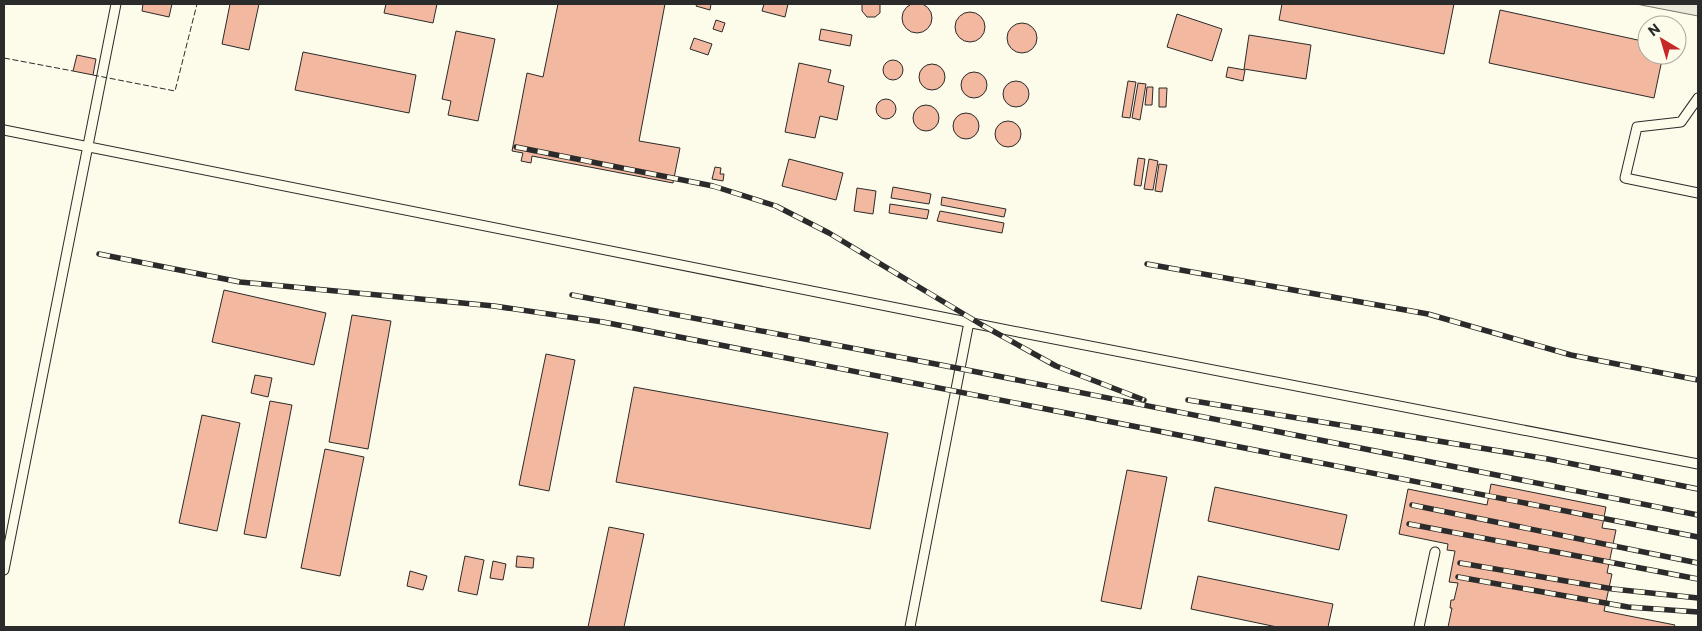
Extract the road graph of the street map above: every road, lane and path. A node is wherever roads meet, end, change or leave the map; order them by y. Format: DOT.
graph roads {
  1 [pos="116,4"];
  2 [pos="1698,98"];
  3 [pos="4,130"];
  4 [pos="86,146"];
  5 [pos="1698,193"];
  6 [pos="969,322"];
  7 [pos="1698,464"];
  8 [pos="1435,552"];
  9 [pos="4,570"];
  10 [pos="910,627"];
  11 [pos="1419,627"];
  1 -- 4 [label="lane"];
  2 -- 5 [label="lane"];
  3 -- 4 [label="lane"];
  4 -- 6 [label="lane"];
  4 -- 9 [label="lane"];
  6 -- 7 [label="lane"];
  6 -- 10 [label="lane"];
  8 -- 11 [label="lane"];
}
